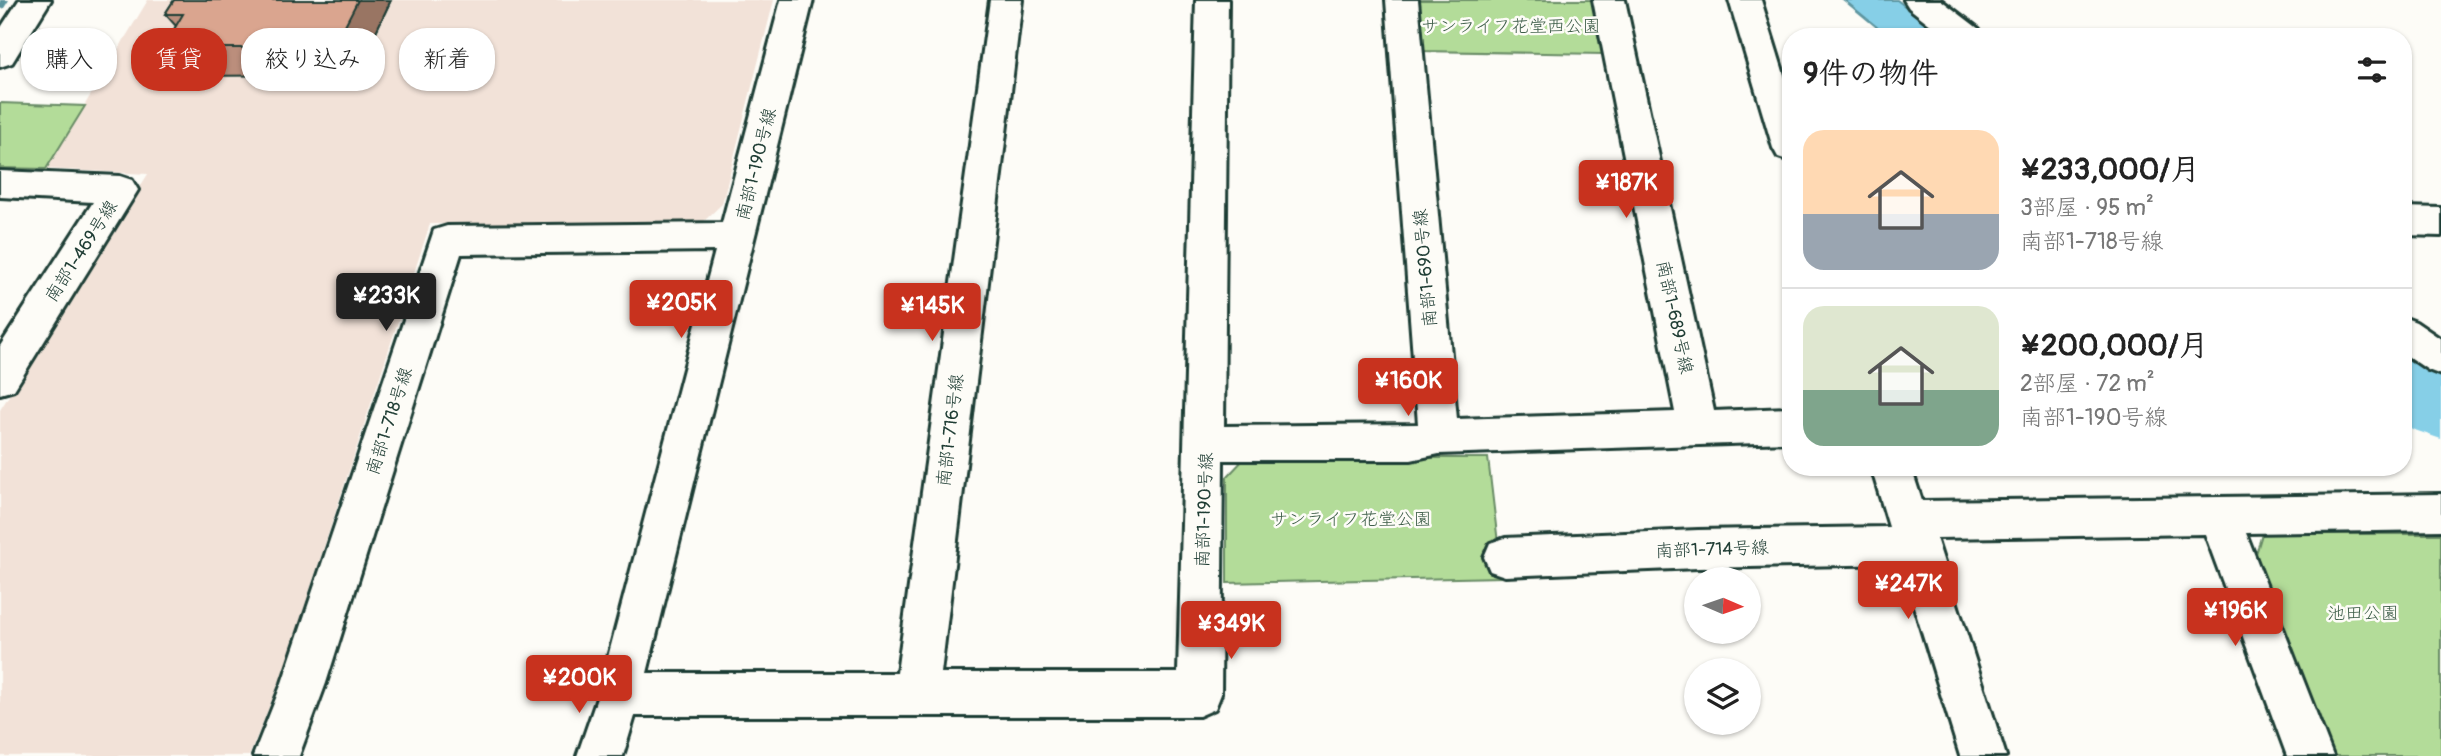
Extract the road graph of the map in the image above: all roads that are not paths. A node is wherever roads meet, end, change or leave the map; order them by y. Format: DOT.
graph roads {
  1 [pos="36,0"];
  2 [pos="797,0"];
  3 [pos="1006,0"];
  4 [pos="1212,0"];
  5 [pos="1402,0"];
  6 [pos="1609,0"];
  7 [pos="1745,0"];
  8 [pos="1920,0"];
  9 [pos="1956,28"];
  10 [pos="0,55"];
  11 [pos="1782,122"];
  12 [pos="0,184"];
  13 [pos="2412,220"];
  14 [pos="2441,222"];
  15 [pos="738,237"];
  16 [pos="2412,339"];
  17 [pos="2441,359"];
  18 [pos="0,378"];
  19 [pos="1782,425"];
  20 [pos="1698,428"];
  21 [pos="1439,437"];
  22 [pos="1206,443"];
  23 [pos="1894,476"];
  24 [pos="2441,512"];
  25 [pos="2219,517"];
  26 [pos="1914,533"];
  27 [pos="1506,557"];
  28 [pos="916,694"];
  29 [pos="620,695"];
  30 [pos="276,756"];
  31 [pos="600,756"];
  32 [pos="1983,756"];
  33 [pos="2310,756"];
  1 -- 10 [label="street"];
  2 -- 15 [label="street, 南部1-190号線"];
  3 -- 28 [label="street, 南部1-716号線"];
  4 -- 22 [label="street, 南部1-190号線"];
  5 -- 21 [label="street, 南部1-690号線"];
  6 -- 20 [label="street, 南部1-689号線"];
  7 -- 11 [label="street"];
  8 -- 9 [label="street"];
  12 -- 18 [label="street, 南部1-469号線"];
  13 -- 14 [label="street"];
  15 -- 29 [label="street, 南部1-190号線"];
  15 -- 30 [label="street, 南部1-718号線"];
  16 -- 17 [label="street"];
  19 -- 20 [label="street"];
  20 -- 21 [label="street"];
  21 -- 22 [label="street"];
  22 -- 28 [label="street, 南部1-190号線"];
  23 -- 26 [label="street"];
  24 -- 25 [label="street, 南部1-714号線"];
  25 -- 26 [label="street, 南部1-714号線"];
  25 -- 33 [label="street"];
  26 -- 27 [label="street, 南部1-714号線"];
  26 -- 32 [label="street"];
  28 -- 29 [label="street, 南部1-190号線"];
  29 -- 31 [label="street, 南部1-190号線"];
}
